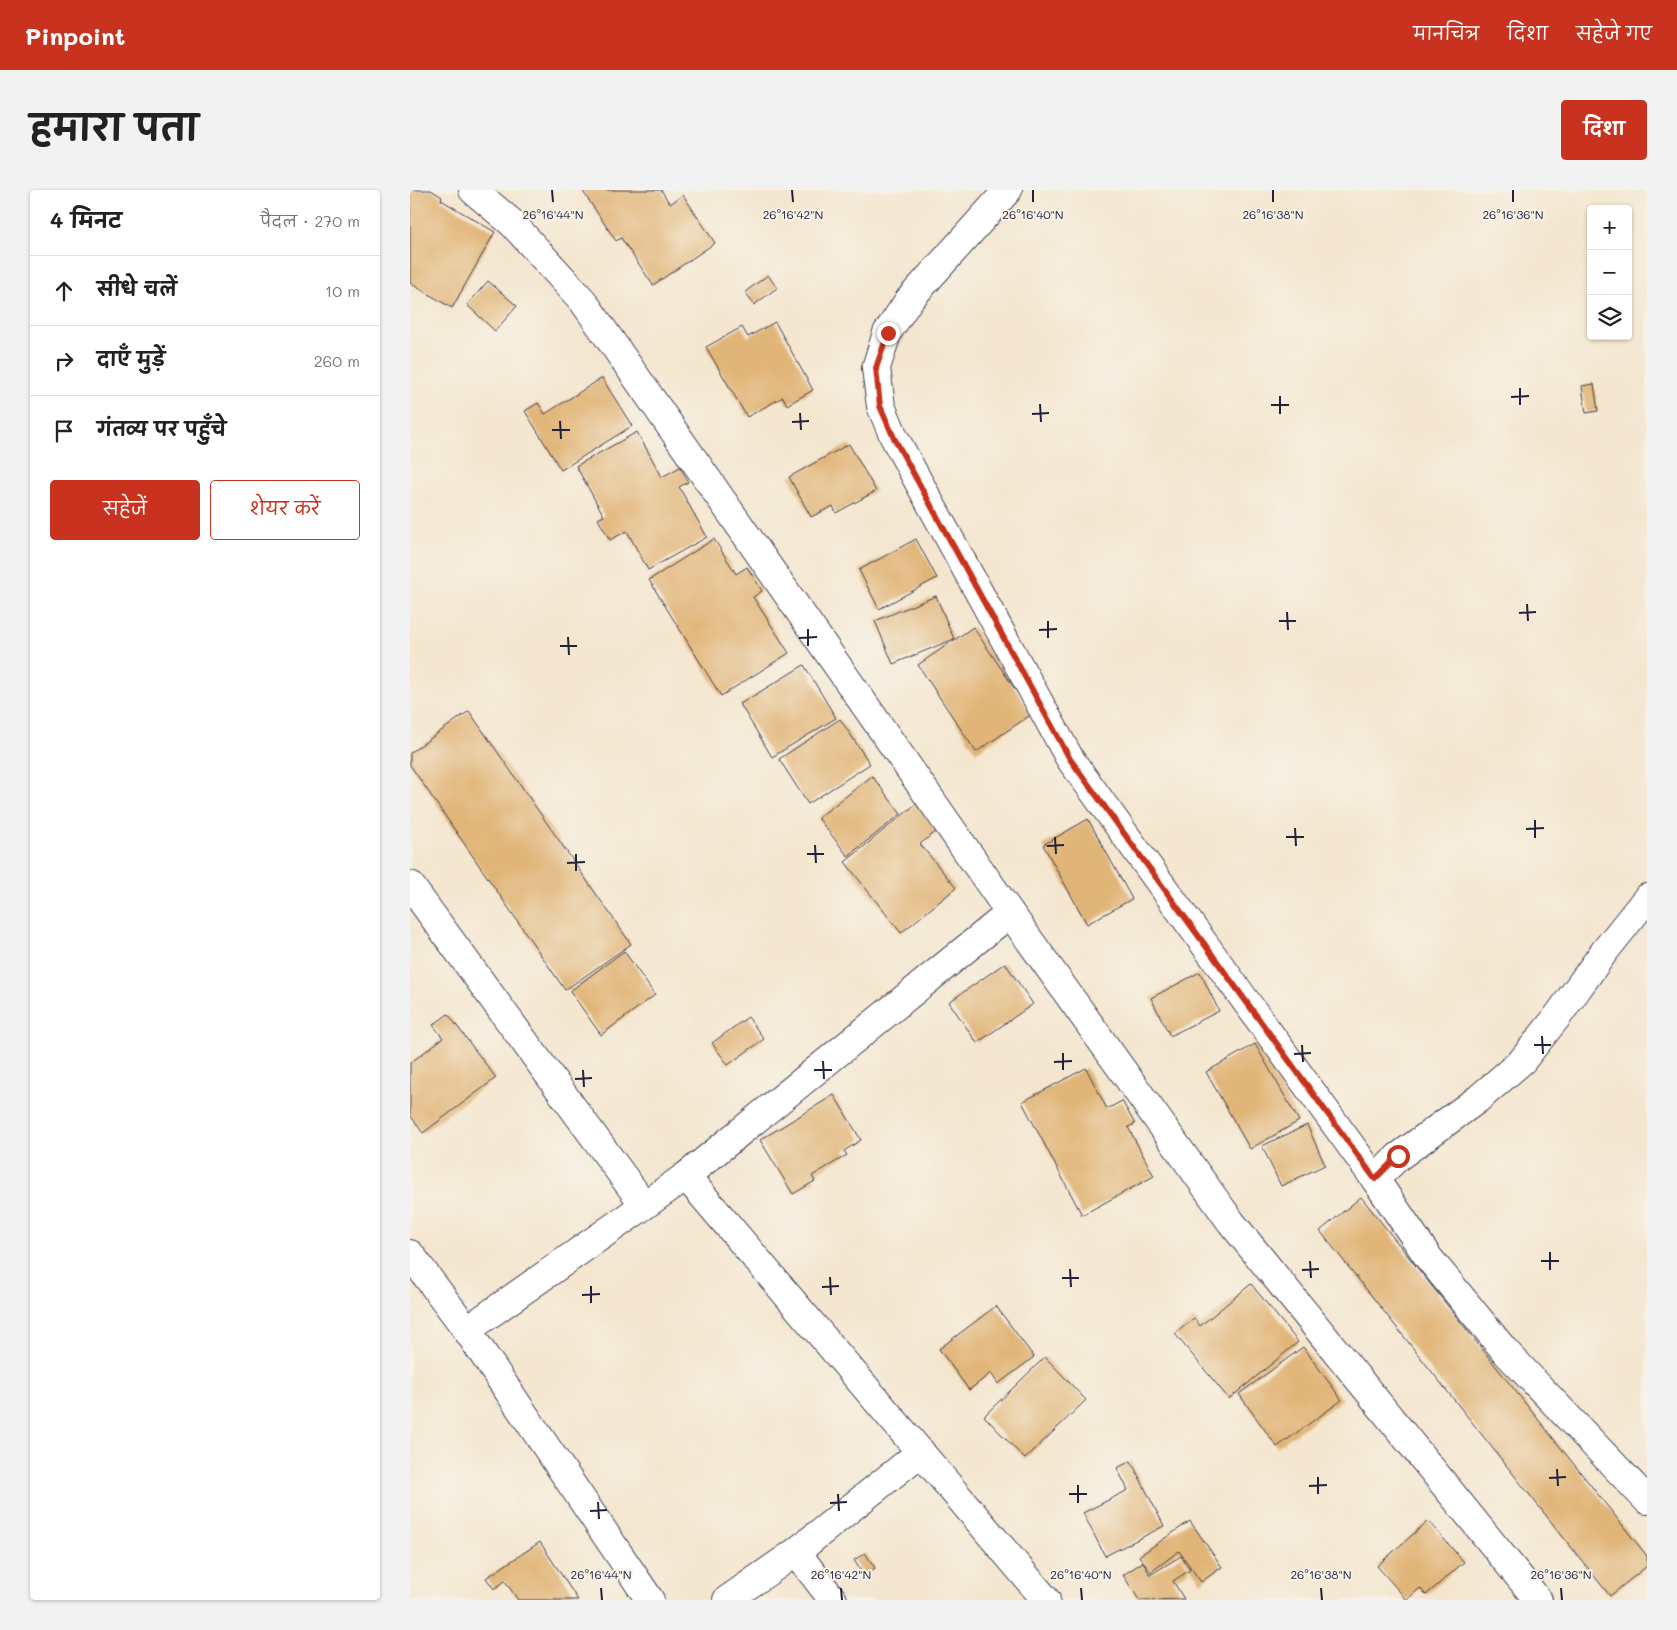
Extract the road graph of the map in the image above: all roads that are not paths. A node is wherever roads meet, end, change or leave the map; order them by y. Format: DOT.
graph roads {
  1 [pos="473,190"];
  2 [pos="1008,190"];
  3 [pos="410,885"];
  4 [pos="1647,898"];
  5 [pos="1010,913"];
  6 [pos="686,1176"];
  7 [pos="1375,1179"];
  8 [pos="644,1206"];
  9 [pos="410,1254"];
  10 [pos="467,1330"];
  11 [pos="921,1452"];
  12 [pos="1647,1500"];
  13 [pos="796,1552"];
  14 [pos="650,1600"];
  15 [pos="727,1600"];
  16 [pos="833,1600"];
  17 [pos="1046,1600"];
  18 [pos="1538,1600"];
  1 -- 5 [label="street"];
  2 -- 7 [label="street"];
  3 -- 8 [label="street"];
  4 -- 7 [label="street"];
  5 -- 6 [label="street"];
  5 -- 18 [label="street"];
  6 -- 8 [label="street"];
  6 -- 11 [label="street"];
  7 -- 12 [label="street"];
  8 -- 10 [label="street"];
  9 -- 10 [label="street"];
  10 -- 14 [label="street"];
  11 -- 13 [label="street"];
  11 -- 17 [label="street"];
  13 -- 15 [label="street"];
  13 -- 16 [label="street"];
}
